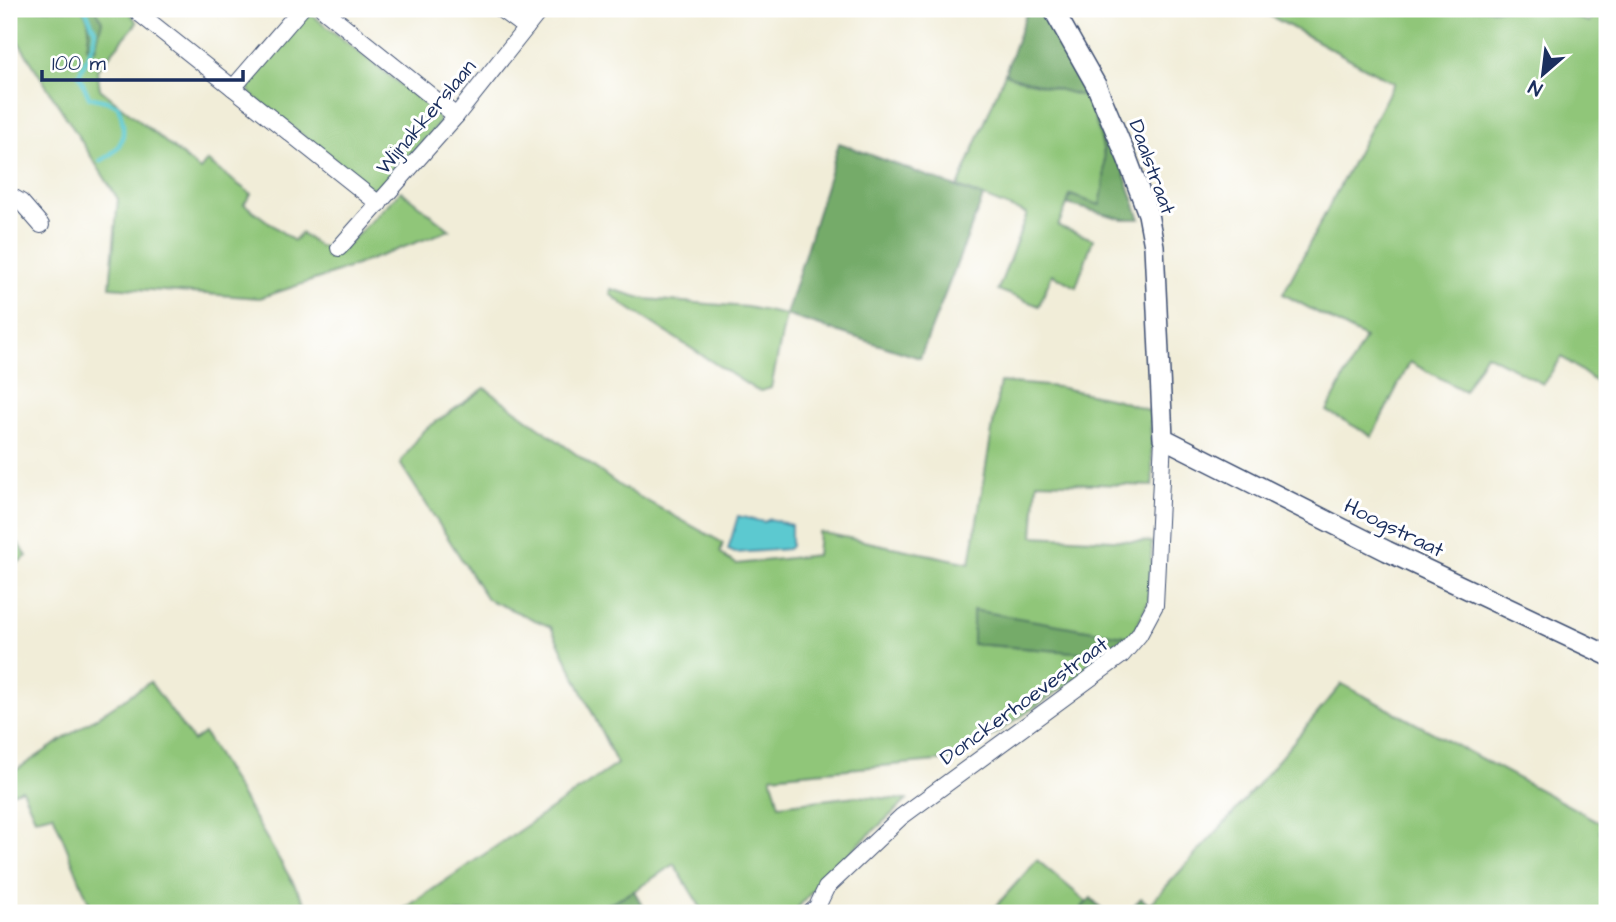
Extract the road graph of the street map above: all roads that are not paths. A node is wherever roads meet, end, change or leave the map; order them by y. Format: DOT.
graph roads {
  1 [pos="137,9"];
  2 [pos="301,9"];
  3 [pos="323,9"];
  4 [pos="500,9"];
  5 [pos="541,9"];
  6 [pos="1054,9"];
  7 [pos="526,29"];
  8 [pos="233,88"];
  9 [pos="456,116"];
  10 [pos="9,195"];
  11 [pos="379,204"];
  12 [pos="41,225"];
  13 [pos="339,248"];
  14 [pos="1163,438"];
  15 [pos="1607,654"];
  16 [pos="815,911"];
  1 -- 8 [label="street"];
  2 -- 8 [label="street"];
  3 -- 9 [label="street"];
  4 -- 7 [label="street"];
  5 -- 7 [label="street, Wijnakkerslaan"];
  6 -- 14 [label="street, Daalstraat"];
  7 -- 9 [label="street, Wijnakkerslaan"];
  8 -- 11 [label="street"];
  9 -- 11 [label="street, Wijnakkerslaan"];
  10 -- 12 [label="street"];
  11 -- 13 [label="street, Wijnakkerslaan"];
  14 -- 15 [label="street, Hoogstraat"];
  14 -- 16 [label="street, Donckerhoevestraat"];
}
